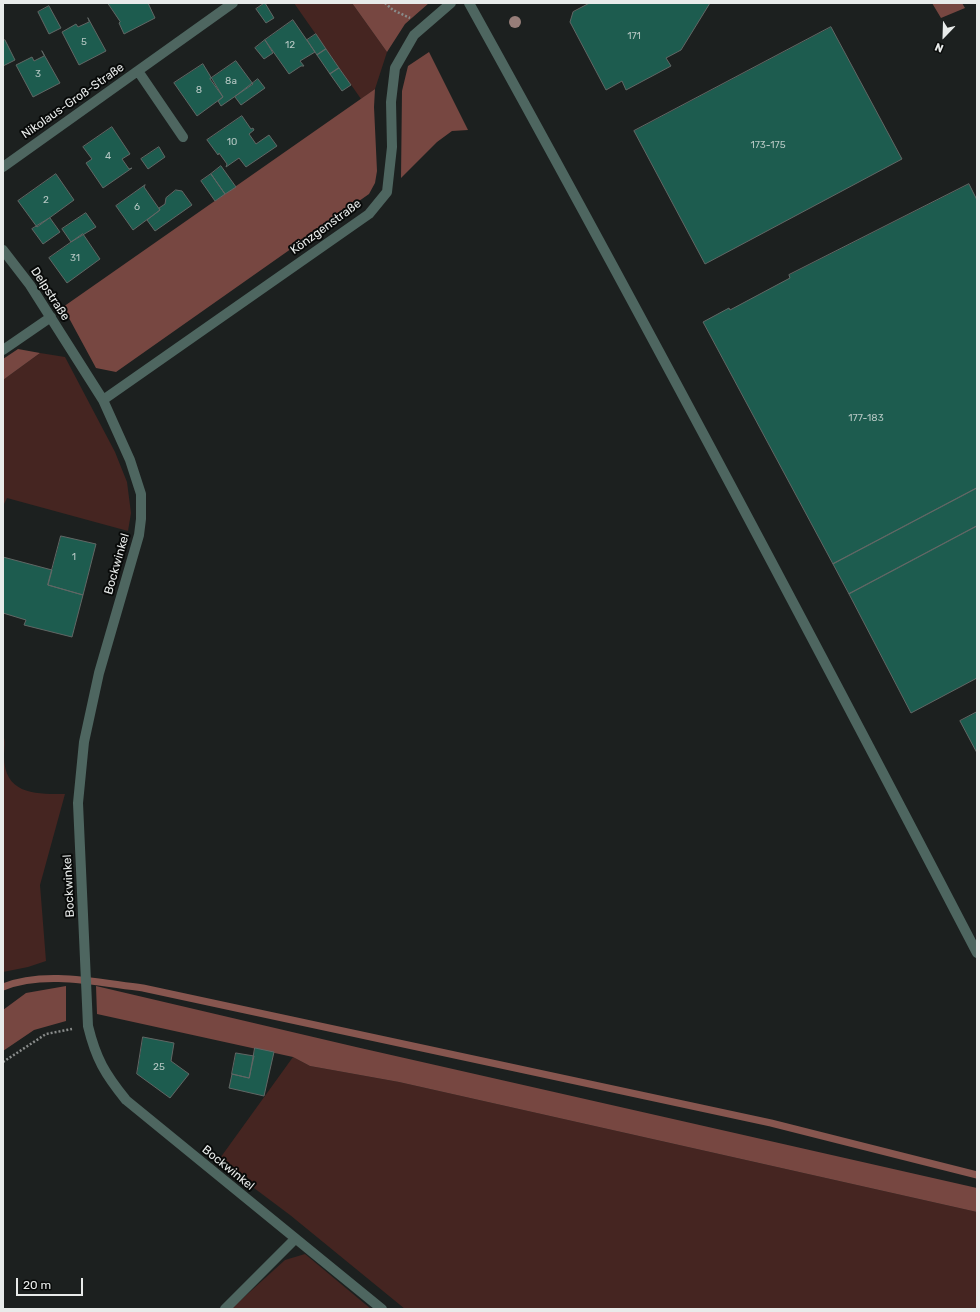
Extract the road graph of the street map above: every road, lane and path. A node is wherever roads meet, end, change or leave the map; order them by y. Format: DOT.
graph roads {
  1 [pos="233,3"];
  2 [pos="385,3"];
  3 [pos="452,3"];
  4 [pos="469,3"];
  5 [pos="428,23"];
  6 [pos="138,71"];
  7 [pos="183,137"];
  8 [pos="3,167"];
  9 [pos="3,250"];
  10 [pos="51,317"];
  11 [pos="3,350"];
  12 [pos="72,354"];
  13 [pos="103,400"];
  14 [pos="977,953"];
  15 [pos="88,1026"];
  16 [pos="3,1062"];
  17 [pos="295,1239"];
  18 [pos="225,1309"];
  19 [pos="382,1309"];
  1 -- 6 [label="street, Nikolaus-Groß-Straße"];
  2 -- 5 [label="path"];
  3 -- 5 [label="street, Könzgenstraße"];
  4 -- 14 [label="street"];
  5 -- 13 [label="street, Könzgenstraße"];
  6 -- 7 [label="street, Nikolaus-Groß-Straße"];
  6 -- 8 [label="street, Nikolaus-Groß-Straße"];
  9 -- 10 [label="street, Delpstraße"];
  10 -- 11 [label="street"];
  10 -- 12 [label="street, Delpstraße"];
  12 -- 13 [label="street, Bockwinkel"];
  13 -- 15 [label="street, Bockwinkel"];
  15 -- 16 [label="path"];
  15 -- 17 [label="street, Bockwinkel"];
  17 -- 18 [label="street"];
  17 -- 19 [label="street, Bockwinkel"];
}
